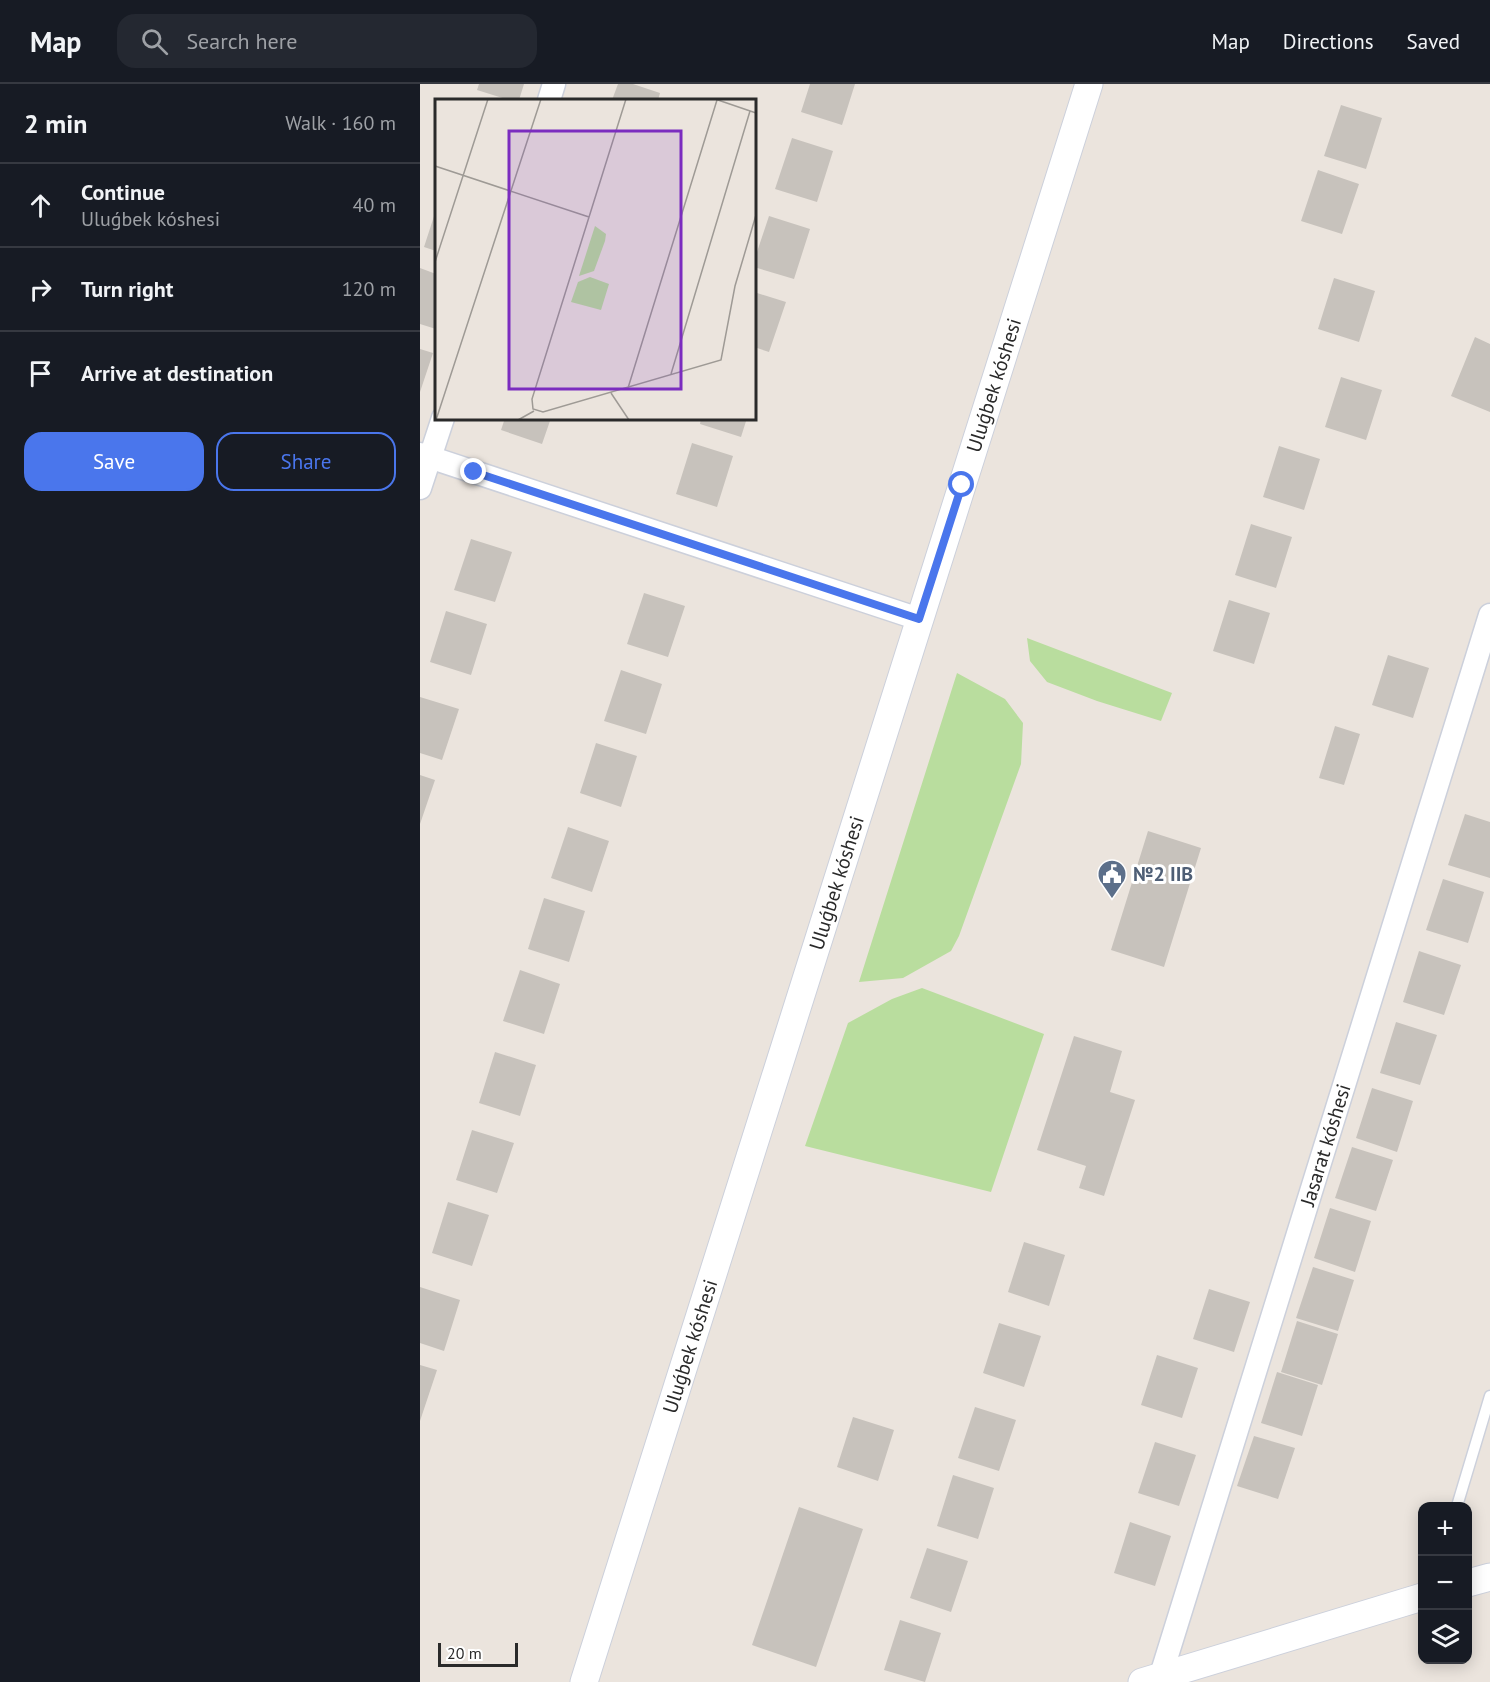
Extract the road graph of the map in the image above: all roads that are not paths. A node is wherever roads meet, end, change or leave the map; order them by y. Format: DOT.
graph roads {
  1 [pos="554,84"];
  2 [pos="1089,84"];
  3 [pos="549,99"];
  4 [pos="442,420"];
  5 [pos="425,456"];
  6 [pos="420,488"];
  7 [pos="1490,615"];
  8 [pos="919,619"];
  9 [pos="1490,1396"];
  10 [pos="1458,1502"];
  11 [pos="1490,1577"];
  12 [pos="1472,1582"];
  13 [pos="1418,1598"];
  14 [pos="1152,1679"];
  15 [pos="584,1682"];
  1 -- 3 [label="street"];
  2 -- 8 [label="street, Uluǵbek kóshesi"];
  4 -- 5 [label="street"];
  5 -- 6 [label="street"];
  5 -- 8 [label="street"];
  7 -- 14 [label="street, Jasarat kóshesi"];
  8 -- 15 [label="street, Uluǵbek kóshesi"];
  9 -- 10 [label="lane"];
  11 -- 12 [label="street"];
  13 -- 14 [label="street"];
}
